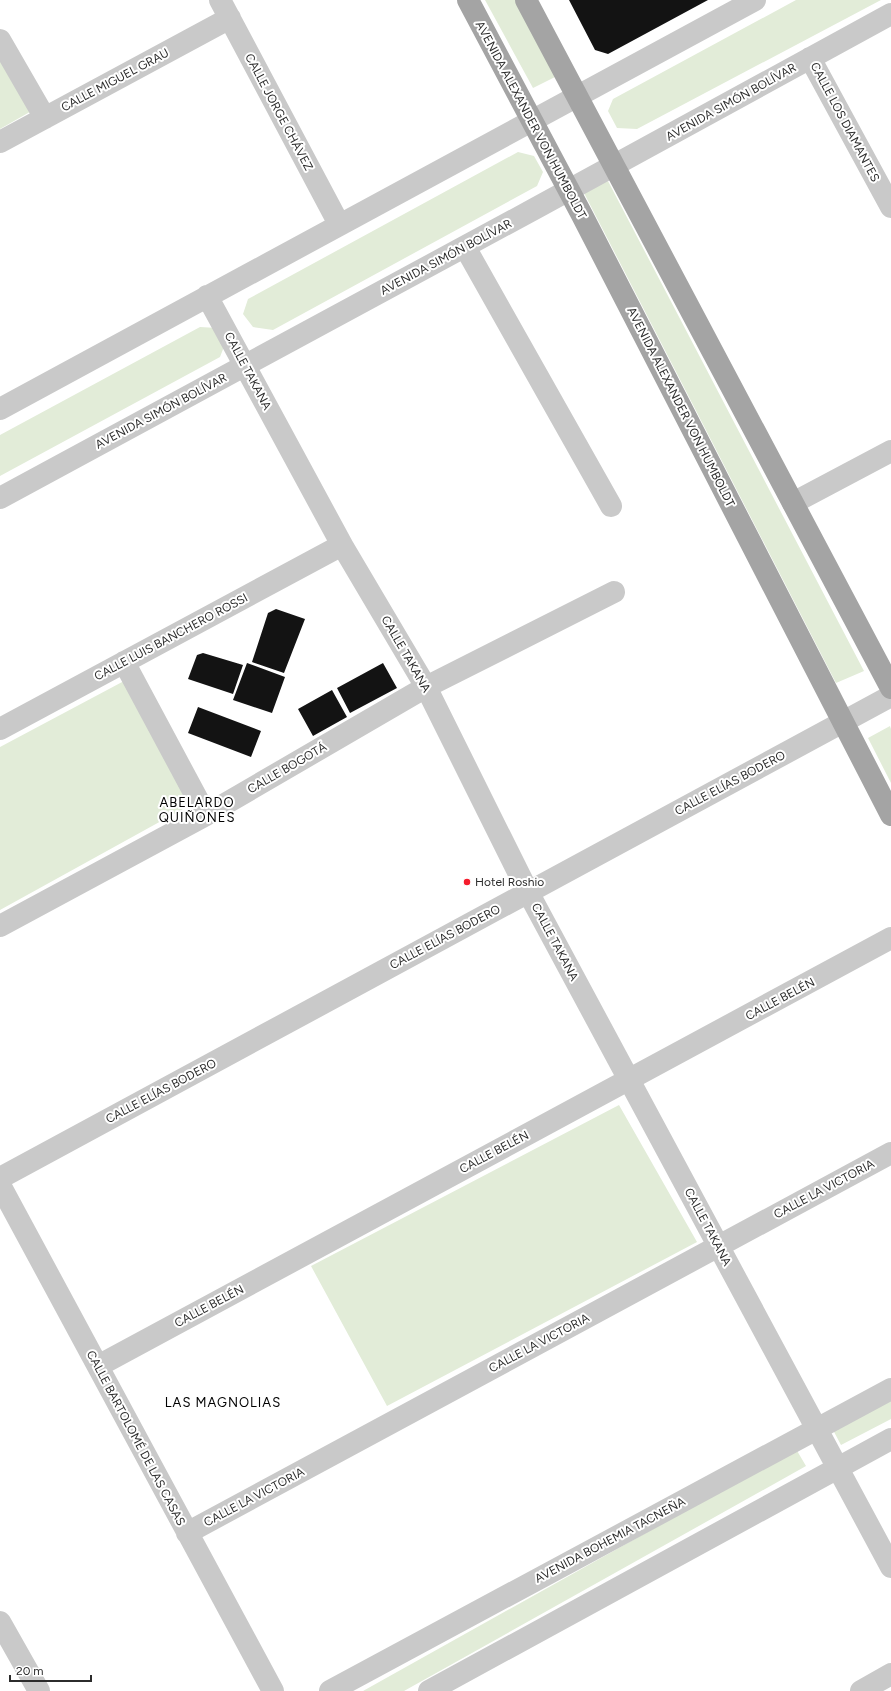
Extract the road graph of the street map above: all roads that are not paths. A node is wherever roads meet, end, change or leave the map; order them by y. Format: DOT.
graph roads {
  1 [pos="468,0"];
  2 [pos="526,0"];
  3 [pos="755,0"];
  4 [pos="225,9"];
  5 [pos="891,14"];
  6 [pos="0,40"];
  7 [pos="810,58"];
  8 [pos="576,95"];
  9 [pos="45,118"];
  10 [pos="531,120"];
  11 [pos="0,142"];
  12 [pos="614,166"];
  13 [pos="569,191"];
  14 [pos="891,207"];
  15 [pos="339,224"];
  16 [pos="465,247"];
  17 [pos="208,296"];
  18 [pos="245,366"];
  19 [pos="0,408"];
  20 [pos="891,451"];
  21 [pos="0,498"];
  22 [pos="793,503"];
  23 [pos="611,506"];
  24 [pos="342,545"];
  25 [pos="614,592"];
  26 [pos="124,662"];
  27 [pos="426,687"];
  28 [pos="891,688"];
  29 [pos="891,696"];
  30 [pos="843,722"];
  31 [pos="0,729"];
  32 [pos="206,815"];
  33 [pos="891,815"];
  34 [pos="528,892"];
  35 [pos="0,926"];
  36 [pos="891,938"];
  37 [pos="629,1080"];
  38 [pos="891,1153"];
  39 [pos="0,1178"];
  40 [pos="0,1185"];
  41 [pos="719,1246"];
  42 [pos="98,1366"];
  43 [pos="891,1389"];
  44 [pos="817,1429"];
  45 [pos="891,1439"];
  46 [pos="838,1468"];
  47 [pos="187,1533"];
  48 [pos="891,1567"];
  49 [pos="0,1622"];
  50 [pos="891,1674"];
  51 [pos="39,1691"];
  52 [pos="273,1691"];
  53 [pos="330,1691"];
  54 [pos="429,1691"];
  55 [pos="861,1691"];
  1 -- 10 [label="main road, AVENIDA ALEXANDER VON HUMBOLDT"];
  2 -- 8 [label="main road"];
  3 -- 8 [label="street"];
  4 -- 9 [label="street, CALLE MIGUEL GRAU"];
  4 -- 15 [label="street, CALLE JORGE CHÁVEZ"];
  5 -- 7 [label="street, AVENIDA SIMÓN BOLÍVAR"];
  6 -- 9 [label="street"];
  7 -- 12 [label="street, AVENIDA SIMÓN BOLÍVAR"];
  7 -- 14 [label="street, CALLE LOS DIAMANTES"];
  8 -- 10 [label="street"];
  8 -- 12 [label="main road"];
  9 -- 11 [label="street, CALLE MIGUEL GRAU"];
  10 -- 13 [label="main road, AVENIDA ALEXANDER VON HUMBOLDT"];
  10 -- 15 [label="street"];
  12 -- 13 [label="street, AVENIDA SIMÓN BOLÍVAR"];
  12 -- 22 [label="main road"];
  13 -- 16 [label="street, AVENIDA SIMÓN BOLÍVAR"];
  13 -- 30 [label="main road, AVENIDA ALEXANDER VON HUMBOLDT"];
  15 -- 17 [label="street"];
  16 -- 18 [label="street, AVENIDA SIMÓN BOLÍVAR"];
  16 -- 23 [label="street"];
  17 -- 18 [label="street, CALLE TAKANA"];
  17 -- 19 [label="street"];
  18 -- 21 [label="street, AVENIDA SIMÓN BOLÍVAR"];
  18 -- 24 [label="street, CALLE TAKANA"];
  20 -- 22 [label="street"];
  22 -- 28 [label="main road"];
  24 -- 26 [label="street, CALLE LUIS BANCHERO ROSSI"];
  24 -- 27 [label="street, CALLE TAKANA"];
  25 -- 27 [label="street, CALLE BOGOTÁ"];
  26 -- 31 [label="street, CALLE LUIS BANCHERO ROSSI"];
  26 -- 32 [label="street"];
  27 -- 32 [label="street, CALLE BOGOTÁ"];
  27 -- 34 [label="street, CALLE TAKANA"];
  29 -- 30 [label="street, CALLE ELÍAS BODERO"];
  30 -- 33 [label="main road, AVENIDA ALEXANDER VON HUMBOLDT"];
  30 -- 34 [label="street, CALLE ELÍAS BODERO"];
  32 -- 35 [label="street, CALLE BOGOTÁ"];
  34 -- 37 [label="street, CALLE TAKANA"];
  34 -- 39 [label="street, CALLE ELÍAS BODERO"];
  36 -- 37 [label="street, CALLE BELÉN"];
  37 -- 41 [label="street, CALLE TAKANA"];
  37 -- 42 [label="street, CALLE BELÉN"];
  38 -- 41 [label="street, CALLE LA VICTORIA"];
  40 -- 42 [label="street, CALLE BARTOLOMÉ DE LAS CASAS"];
  41 -- 44 [label="street, CALLE TAKANA"];
  41 -- 47 [label="street, CALLE LA VICTORIA"];
  42 -- 47 [label="street, CALLE BARTOLOMÉ DE LAS CASAS"];
  43 -- 44 [label="street, AVENIDA BOHEMIA TACNEÑA"];
  44 -- 46 [label="street, CALLE TAKANA"];
  44 -- 53 [label="street, AVENIDA BOHEMIA TACNEÑA"];
  45 -- 46 [label="street"];
  46 -- 48 [label="street, CALLE TAKANA"];
  46 -- 54 [label="street"];
  47 -- 52 [label="street, CALLE BARTOLOMÉ DE LAS CASAS"];
  49 -- 51 [label="street"];
  50 -- 55 [label="street"];
}
